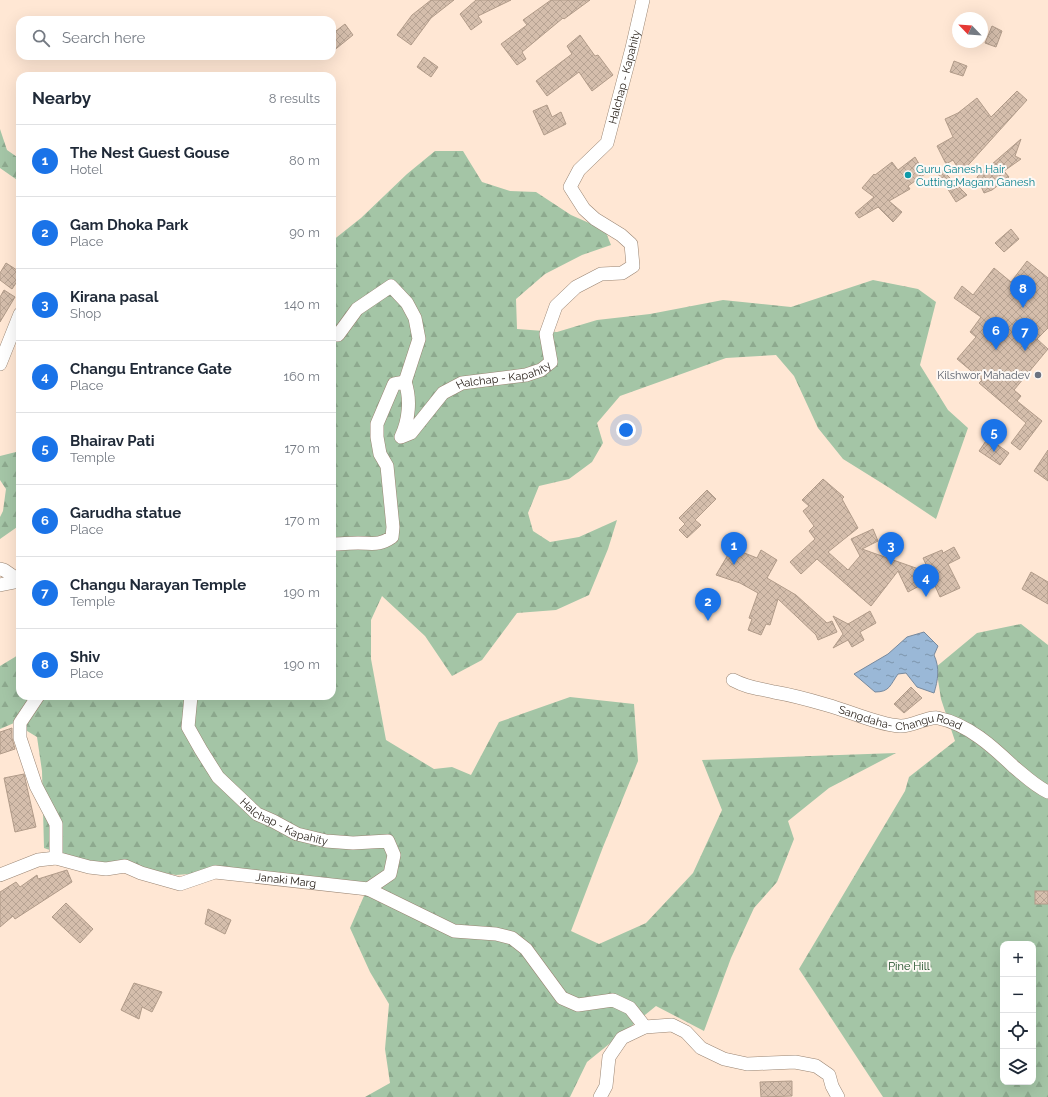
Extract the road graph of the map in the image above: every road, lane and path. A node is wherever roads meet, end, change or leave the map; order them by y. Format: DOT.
graph roads {
  1 [pos="643,0"];
  2 [pos="16,324"];
  3 [pos="336,335"];
  4 [pos="0,364"];
  5 [pos="405,382"];
  6 [pos="336,544"];
  7 [pos="0,569"];
  8 [pos="16,578"];
  9 [pos="16,582"];
  10 [pos="0,585"];
  11 [pos="733,680"];
  12 [pos="35,700"];
  13 [pos="191,700"];
  14 [pos="1048,792"];
  15 [pos="56,858"];
  16 [pos="0,875"];
  17 [pos="368,888"];
  18 [pos="645,1027"];
  19 [pos="600,1097"];
  20 [pos="838,1097"];
  1 -- 5 [label="street, Halchap - Kapahity"];
  2 -- 4 [label="street"];
  3 -- 5 [label="street"];
  5 -- 6 [label="street"];
  7 -- 8 [label="street"];
  9 -- 10 [label="street"];
  11 -- 14 [label="street, Sangdaha- Changu Road"];
  12 -- 15 [label="street"];
  13 -- 17 [label="street, Halchap - Kapahity"];
  15 -- 16 [label="street"];
  15 -- 17 [label="street, Janaki Marg"];
  17 -- 18 [label="street, Janaki Marg"];
  18 -- 19 [label="street"];
  18 -- 20 [label="street"];
}
